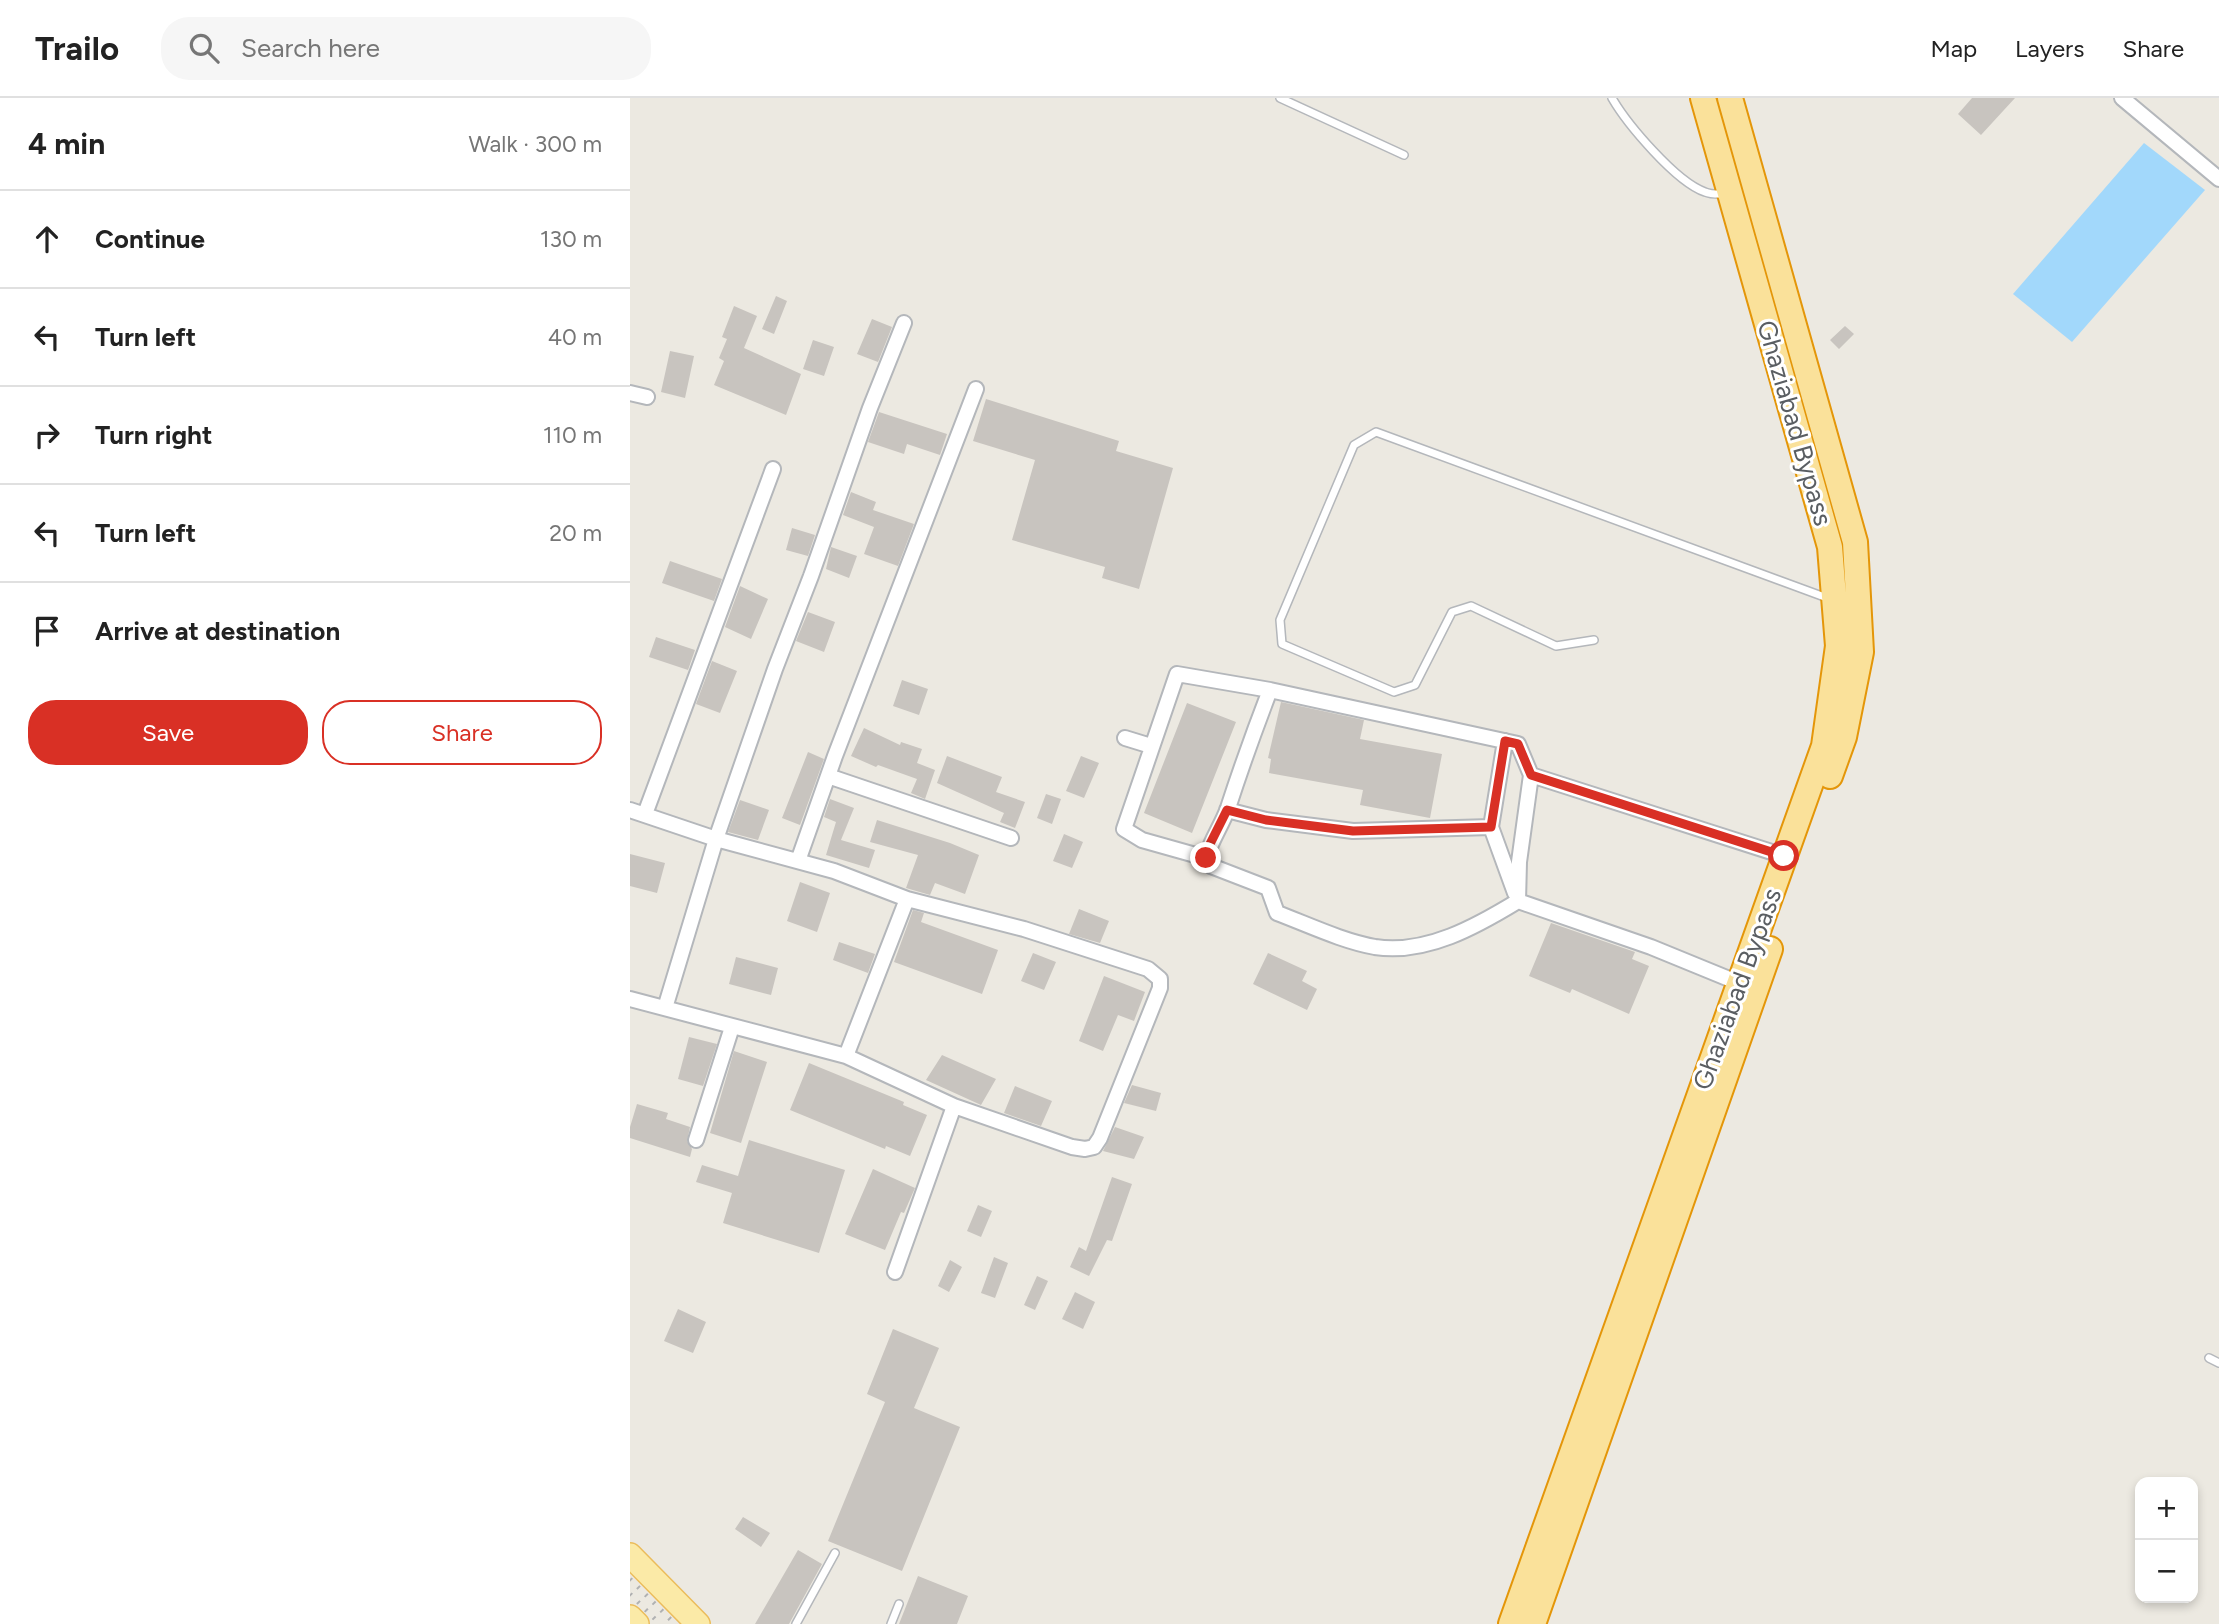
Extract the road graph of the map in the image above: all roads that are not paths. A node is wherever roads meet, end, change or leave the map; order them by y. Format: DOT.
graph roads {
  1 [pos="1280,98"];
  2 [pos="1612,98"];
  3 [pos="1703,98"];
  4 [pos="1730,98"];
  5 [pos="2122,98"];
  6 [pos="1404,155"];
  7 [pos="2219,179"];
  8 [pos="1731,194"];
  9 [pos="905,323"];
  10 [pos="976,389"];
  11 [pos="630,393"];
  12 [pos="647,397"];
  13 [pos="774,469"];
  14 [pos="1835,601"];
  15 [pos="1594,640"];
  16 [pos="1270,690"];
  17 [pos="1125,738"];
  18 [pos="1505,741"];
  19 [pos="1151,746"];
  20 [pos="1531,775"];
  21 [pos="828,776"];
  22 [pos="630,810"];
  23 [pos="1227,810"];
  24 [pos="645,814"];
  25 [pos="1491,827"];
  26 [pos="1011,838"];
  27 [pos="716,839"];
  28 [pos="1784,856"];
  29 [pos="1206,858"];
  30 [pos="798,861"];
  31 [pos="907,899"];
  32 [pos="1518,901"];
  33 [pos="1740,983"];
  34 [pos="630,999"];
  35 [pos="665,1008"];
  36 [pos="732,1027"];
  37 [pos="846,1056"];
  38 [pos="1714,1082"];
  39 [pos="954,1106"];
  40 [pos="696,1140"];
  41 [pos="895,1272"];
  42 [pos="2209,1358"];
  43 [pos="2219,1363"];
  44 [pos="835,1553"];
  45 [pos="630,1555"];
  46 [pos="900,1604"];
  47 [pos="630,1617"];
  48 [pos="637,1624"];
  49 [pos="698,1624"];
  50 [pos="796,1624"];
  51 [pos="891,1624"];
  52 [pos="1511,1624"];
  53 [pos="1533,1624"];
  1 -- 6 [label="lane"];
  2 -- 8 [label="lane"];
  3 -- 8 [label="highway, Ghaziabad Bypass"];
  4 -- 38 [label="highway, Ghaziabad Bypass"];
  5 -- 7 [label="street"];
  8 -- 14 [label="highway, Ghaziabad Bypass"];
  9 -- 27 [label="street"];
  10 -- 21 [label="street"];
  11 -- 12 [label="street"];
  13 -- 24 [label="street"];
  14 -- 15 [label="lane"];
  14 -- 28 [label="highway, Ghaziabad Bypass"];
  16 -- 18 [label="street"];
  16 -- 19 [label="street"];
  16 -- 23 [label="street"];
  17 -- 19 [label="street"];
  18 -- 20 [label="street"];
  18 -- 25 [label="street"];
  19 -- 29 [label="street"];
  20 -- 28 [label="street"];
  20 -- 32 [label="street"];
  21 -- 26 [label="street"];
  21 -- 30 [label="street"];
  22 -- 24 [label="street"];
  23 -- 25 [label="street"];
  23 -- 29 [label="street"];
  24 -- 27 [label="street"];
  25 -- 32 [label="street"];
  27 -- 30 [label="street"];
  27 -- 35 [label="street"];
  28 -- 33 [label="highway, Ghaziabad Bypass"];
  29 -- 32 [label="street"];
  30 -- 31 [label="street"];
  31 -- 37 [label="street"];
  31 -- 39 [label="street"];
  32 -- 33 [label="street"];
  33 -- 38 [label="highway, Ghaziabad Bypass"];
  34 -- 35 [label="street"];
  35 -- 36 [label="street"];
  36 -- 37 [label="street"];
  36 -- 40 [label="street"];
  37 -- 39 [label="street"];
  38 -- 52 [label="highway, Ghaziabad Bypass"];
  38 -- 53 [label="highway, Ghaziabad Bypass"];
  39 -- 41 [label="street"];
  42 -- 43 [label="lane"];
  44 -- 50 [label="lane"];
  45 -- 49 [label="main road"];
  46 -- 51 [label="lane"];
  47 -- 48 [label="main road"];
}
